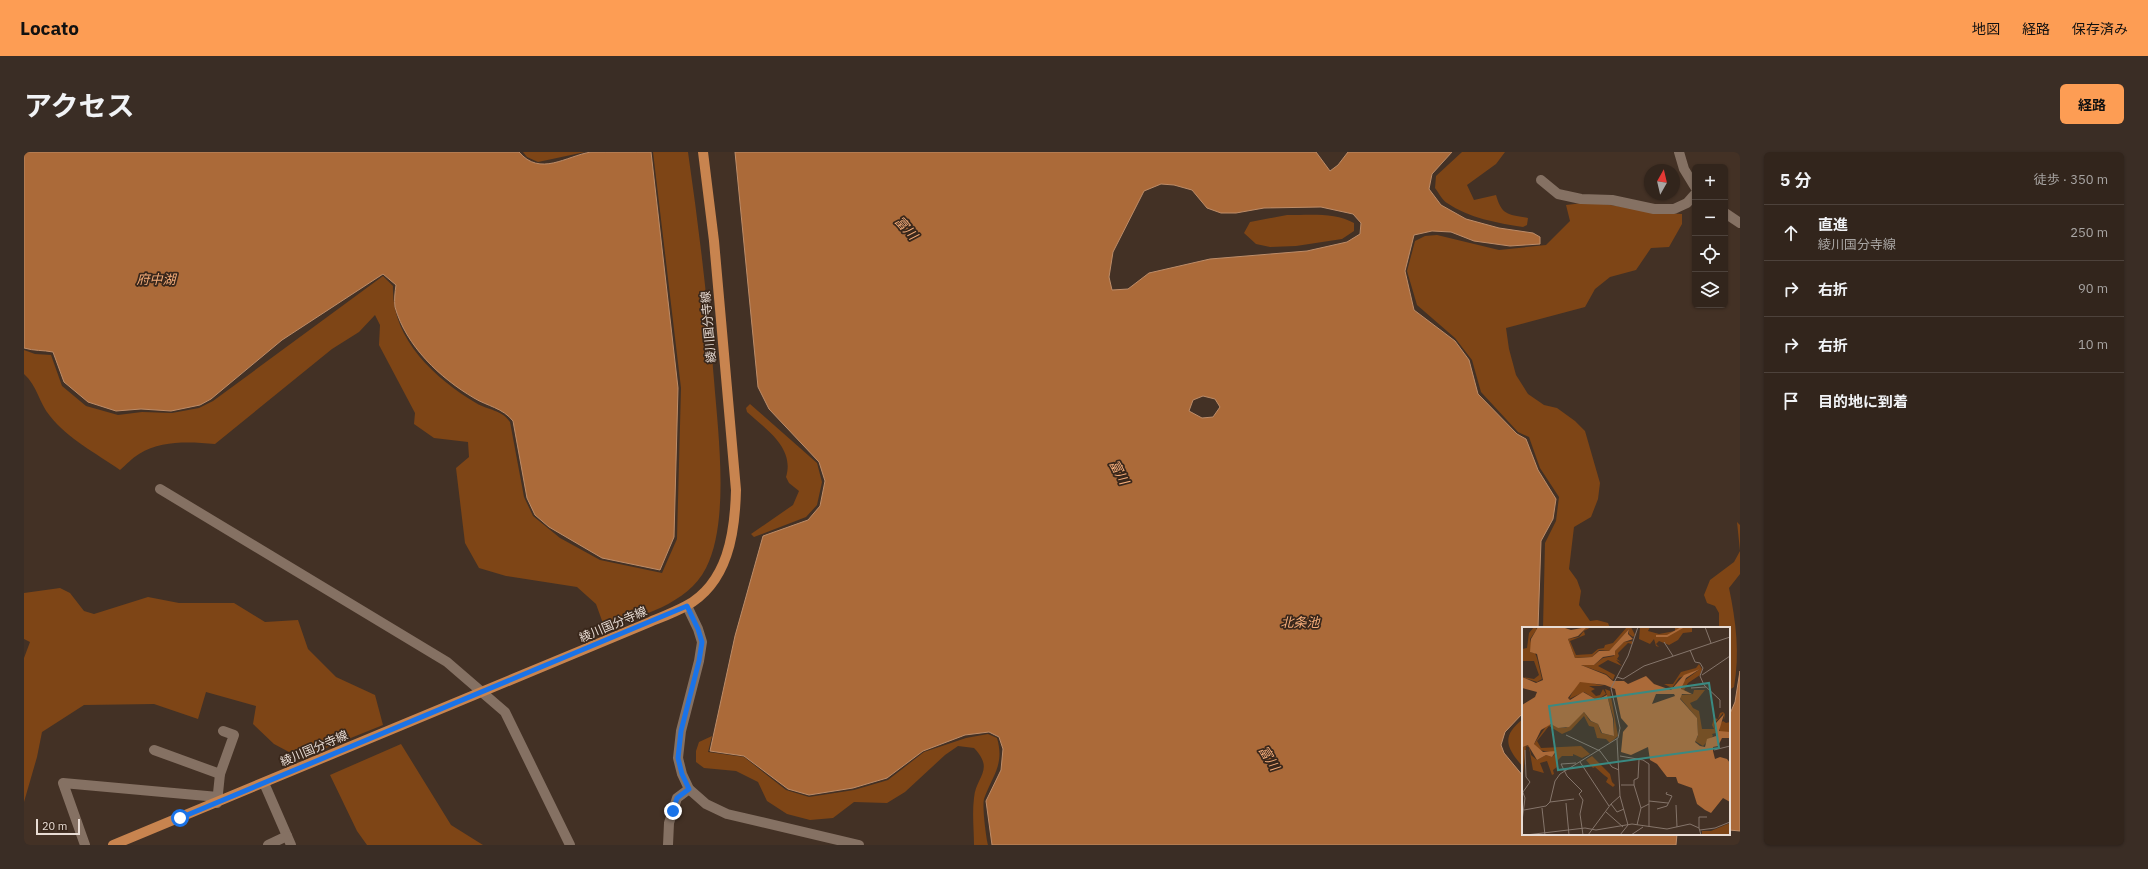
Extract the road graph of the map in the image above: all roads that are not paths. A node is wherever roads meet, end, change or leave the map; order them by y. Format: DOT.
graph roads {
  1 [pos="703,152"];
  2 [pos="1679,152"];
  3 [pos="1542,180"];
  4 [pos="1692,182"];
  5 [pos="1692,197"];
  6 [pos="1728,215"];
  7 [pos="1740,223"];
  8 [pos="160,489"];
  9 [pos="687,606"];
  10 [pos="482,692"];
  11 [pos="223,731"];
  12 [pos="154,750"];
  13 [pos="220,774"];
  14 [pos="264,783"];
  15 [pos="689,789"];
  16 [pos="217,800"];
  17 [pos="289,841"];
  18 [pos="84,845"];
  19 [pos="113,845"];
  20 [pos="268,845"];
  21 [pos="570,845"];
  22 [pos="668,845"];
  23 [pos="859,845"];
  1 -- 9 [label="main road, 綾川国分寺線"];
  2 -- 4 [label="street"];
  3 -- 5 [label="street"];
  6 -- 7 [label="street"];
  8 -- 10 [label="street"];
  9 -- 10 [label="main road, 綾川国分寺線"];
  9 -- 15 [label="street"];
  10 -- 14 [label="main road, 綾川国分寺線"];
  10 -- 21 [label="street"];
  11 -- 13 [label="street"];
  12 -- 13 [label="street"];
  13 -- 16 [label="street"];
  14 -- 16 [label="main road, 綾川国分寺線"];
  14 -- 17 [label="street"];
  15 -- 22 [label="street"];
  15 -- 23 [label="street"];
  16 -- 18 [label="street"];
  16 -- 19 [label="main road, 綾川国分寺線"];
  17 -- 20 [label="street"];
}
